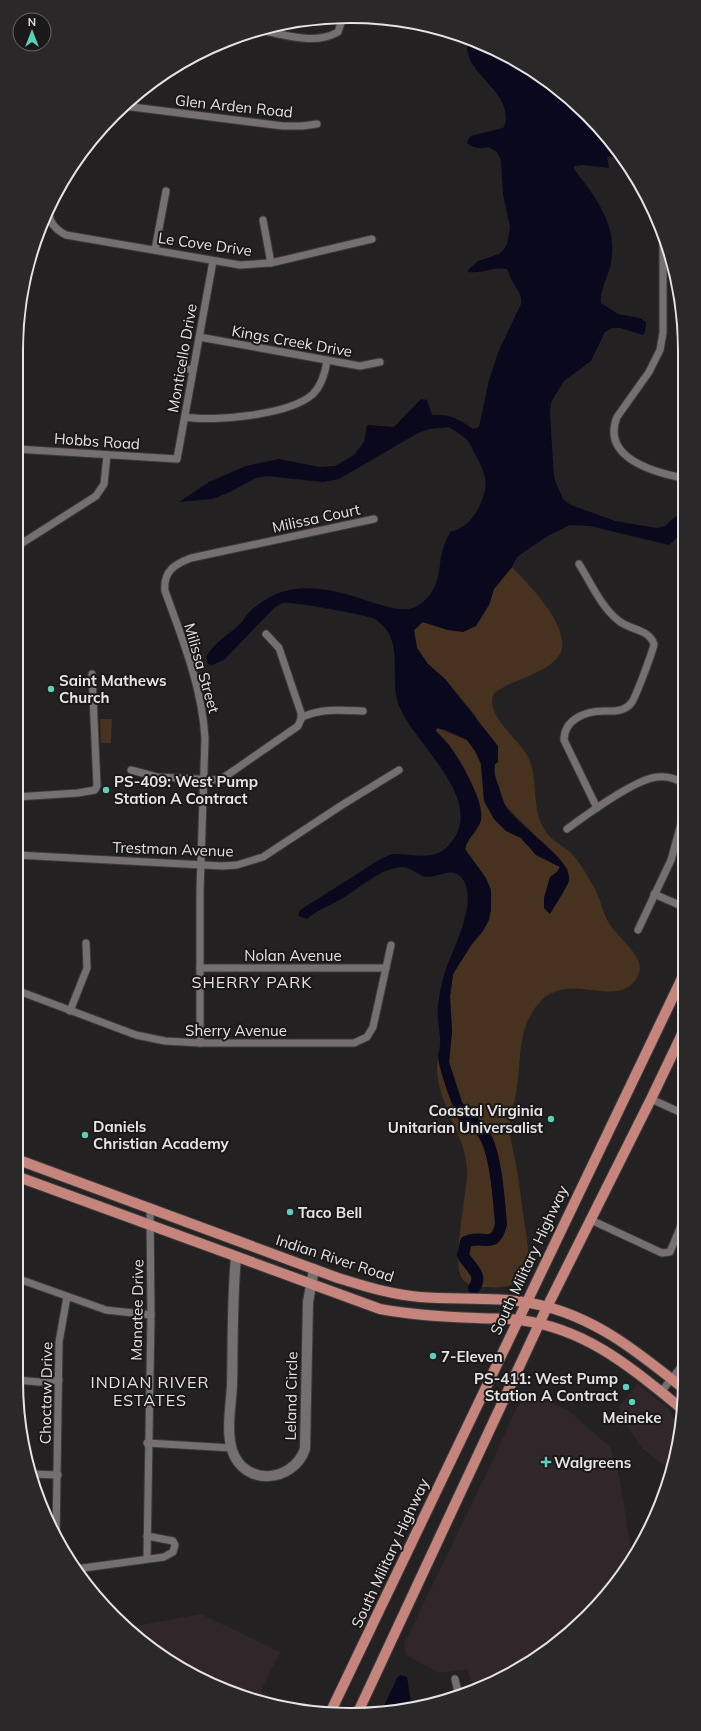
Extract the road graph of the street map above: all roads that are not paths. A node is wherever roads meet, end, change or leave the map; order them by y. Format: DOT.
graph roads {
  1 [pos="341,23"];
  2 [pos="272,33"];
  3 [pos="132,107"];
  4 [pos="317,124"];
  5 [pos="166,191"];
  6 [pos="51,220"];
  7 [pos="263,220"];
  8 [pos="372,239"];
  9 [pos="155,250"];
  10 [pos="663,252"];
  11 [pos="213,260"];
  12 [pos="271,263"];
  13 [pos="199,337"];
  14 [pos="327,361"];
  15 [pos="380,362"];
  16 [pos="184,368"];
  17 [pos="193,370"];
  18 [pos="185,417"];
  19 [pos="23,449"];
  20 [pos="107,455"];
  21 [pos="177,459"];
  22 [pos="678,477"];
  23 [pos="374,519"];
  24 [pos="23,543"];
  25 [pos="263,543"];
  26 [pos="579,564"];
  27 [pos="266,634"];
  28 [pos="92,674"];
  29 [pos="363,710"];
  30 [pos="302,717"];
  31 [pos="131,770"];
  32 [pos="399,770"];
  33 [pos="204,780"];
  34 [pos="678,781"];
  35 [pos="23,796"];
  36 [pos="597,808"];
  37 [pos="567,829"];
  38 [pos="678,835"];
  39 [pos="23,855"];
  40 [pos="201,865"];
  41 [pos="654,894"];
  42 [pos="678,904"];
  43 [pos="638,930"];
  44 [pos="86,943"];
  45 [pos="391,945"];
  46 [pos="200,968"];
  47 [pos="386,968"];
  48 [pos="678,986"];
  49 [pos="23,993"];
  50 [pos="70,1011"];
  51 [pos="200,1043"];
  52 [pos="678,1043"];
  53 [pos="651,1099"];
  54 [pos="678,1111"];
  55 [pos="23,1162"];
  56 [pos="23,1179"];
  57 [pos="150,1207"];
  58 [pos="591,1220"];
  59 [pos="150,1225"];
  60 [pos="678,1233"];
  61 [pos="236,1257"];
  62 [pos="314,1269"];
  63 [pos="23,1281"];
  64 [pos="310,1285"];
  65 [pos="67,1297"];
  66 [pos="526,1302"];
  67 [pos="547,1307"];
  68 [pos="150,1315"];
  69 [pos="518,1320"];
  70 [pos="540,1323"];
  71 [pos="678,1372"];
  72 [pos="59,1380"];
  73 [pos="672,1380"];
  74 [pos="23,1381"];
  75 [pos="678,1384"];
  76 [pos="661,1392"];
  77 [pos="677,1405"];
  78 [pos="147,1443"];
  79 [pos="232,1448"];
  80 [pos="37,1474"];
  81 [pos="58,1475"];
  82 [pos="56,1524"];
  83 [pos="147,1536"];
  84 [pos="147,1558"];
  85 [pos="82,1568"];
  86 [pos="455,1679"];
  87 [pos="458,1690"];
  88 [pos="333,1707"];
  89 [pos="360,1708"];
  1 -- 2 [label="street"];
  3 -- 4 [label="street, Glen Arden Road"];
  5 -- 9 [label="street"];
  6 -- 9 [label="street, Le Cove Drive"];
  7 -- 12 [label="street"];
  8 -- 12 [label="street, Le Cove Drive"];
  9 -- 11 [label="street, Le Cove Drive"];
  10 -- 22 [label="street"];
  11 -- 12 [label="street, Le Cove Drive"];
  11 -- 13 [label="street, Monticello Drive"];
  13 -- 14 [label="street, Kings Creek Drive"];
  13 -- 17 [label="street, Monticello Drive"];
  14 -- 15 [label="street, Kings Creek Drive"];
  14 -- 18 [label="street"];
  16 -- 17 [label="street"];
  17 -- 18 [label="street, Monticello Drive"];
  18 -- 21 [label="street, Monticello Drive"];
  19 -- 20 [label="street, Hobbs Road"];
  20 -- 21 [label="street, Hobbs Road"];
  20 -- 24 [label="street"];
  23 -- 25 [label="street, Milissa Court"];
  25 -- 33 [label="street, Milissa Street"];
  26 -- 36 [label="street"];
  27 -- 30 [label="street"];
  28 -- 35 [label="street"];
  29 -- 30 [label="street"];
  30 -- 33 [label="street"];
  31 -- 33 [label="street"];
  32 -- 40 [label="street, Trestman Avenue"];
  33 -- 40 [label="street, Milissa Street"];
  34 -- 36 [label="street"];
  36 -- 37 [label="street"];
  38 -- 41 [label="street"];
  39 -- 40 [label="street, Trestman Avenue"];
  40 -- 46 [label="street, Milissa Street"];
  41 -- 42 [label="street"];
  41 -- 43 [label="street"];
  44 -- 50 [label="street"];
  45 -- 47 [label="street, Sherry Avenue"];
  46 -- 47 [label="street, Nolan Avenue"];
  46 -- 51 [label="street, Milissa Street"];
  47 -- 51 [label="street, Sherry Avenue"];
  48 -- 66 [label="main road, South Military Highway"];
  49 -- 50 [label="street, Sherry Avenue"];
  50 -- 51 [label="street, Sherry Avenue"];
  52 -- 53 [label="main road"];
  53 -- 54 [label="street"];
  53 -- 58 [label="main road"];
  55 -- 57 [label="main road, Indian River Road"];
  56 -- 59 [label="main road, Indian River Road"];
  57 -- 59 [label="street, Manatee Drive"];
  57 -- 62 [label="main road, Indian River Road"];
  58 -- 60 [label="street"];
  58 -- 67 [label="main road"];
  59 -- 61 [label="main road, Indian River Road"];
  59 -- 68 [label="street, Manatee Drive"];
  61 -- 64 [label="main road, Indian River Road"];
  61 -- 79 [label="street, Leland Circle"];
  62 -- 64 [label="street, Leland Circle"];
  62 -- 66 [label="main road, Indian River Road"];
  63 -- 65 [label="street"];
  64 -- 69 [label="main road, Indian River Road"];
  64 -- 79 [label="street, Leland Circle"];
  65 -- 68 [label="street"];
  65 -- 72 [label="street, Choctaw Drive"];
  66 -- 67 [label="main road, Indian River Road"];
  66 -- 69 [label="main road, South Military Highway"];
  67 -- 70 [label="main road"];
  67 -- 73 [label="main road, Indian River Road"];
  68 -- 78 [label="street, Manatee Drive"];
  69 -- 70 [label="main road, Indian River Road"];
  69 -- 88 [label="main road, South Military Highway"];
  70 -- 76 [label="main road, Indian River Road"];
  70 -- 89 [label="main road"];
  71 -- 73 [label="street"];
  72 -- 74 [label="street"];
  72 -- 81 [label="street, Choctaw Drive"];
  73 -- 75 [label="main road, Indian River Road"];
  73 -- 76 [label="street"];
  76 -- 77 [label="main road, Indian River Road"];
  78 -- 79 [label="street"];
  78 -- 83 [label="street, Manatee Drive"];
  80 -- 81 [label="street"];
  81 -- 82 [label="street, Choctaw Drive"];
  83 -- 84 [label="street, Manatee Drive"];
  83 -- 84 [label="street"];
  84 -- 85 [label="street"];
  86 -- 87 [label="street"];
}
